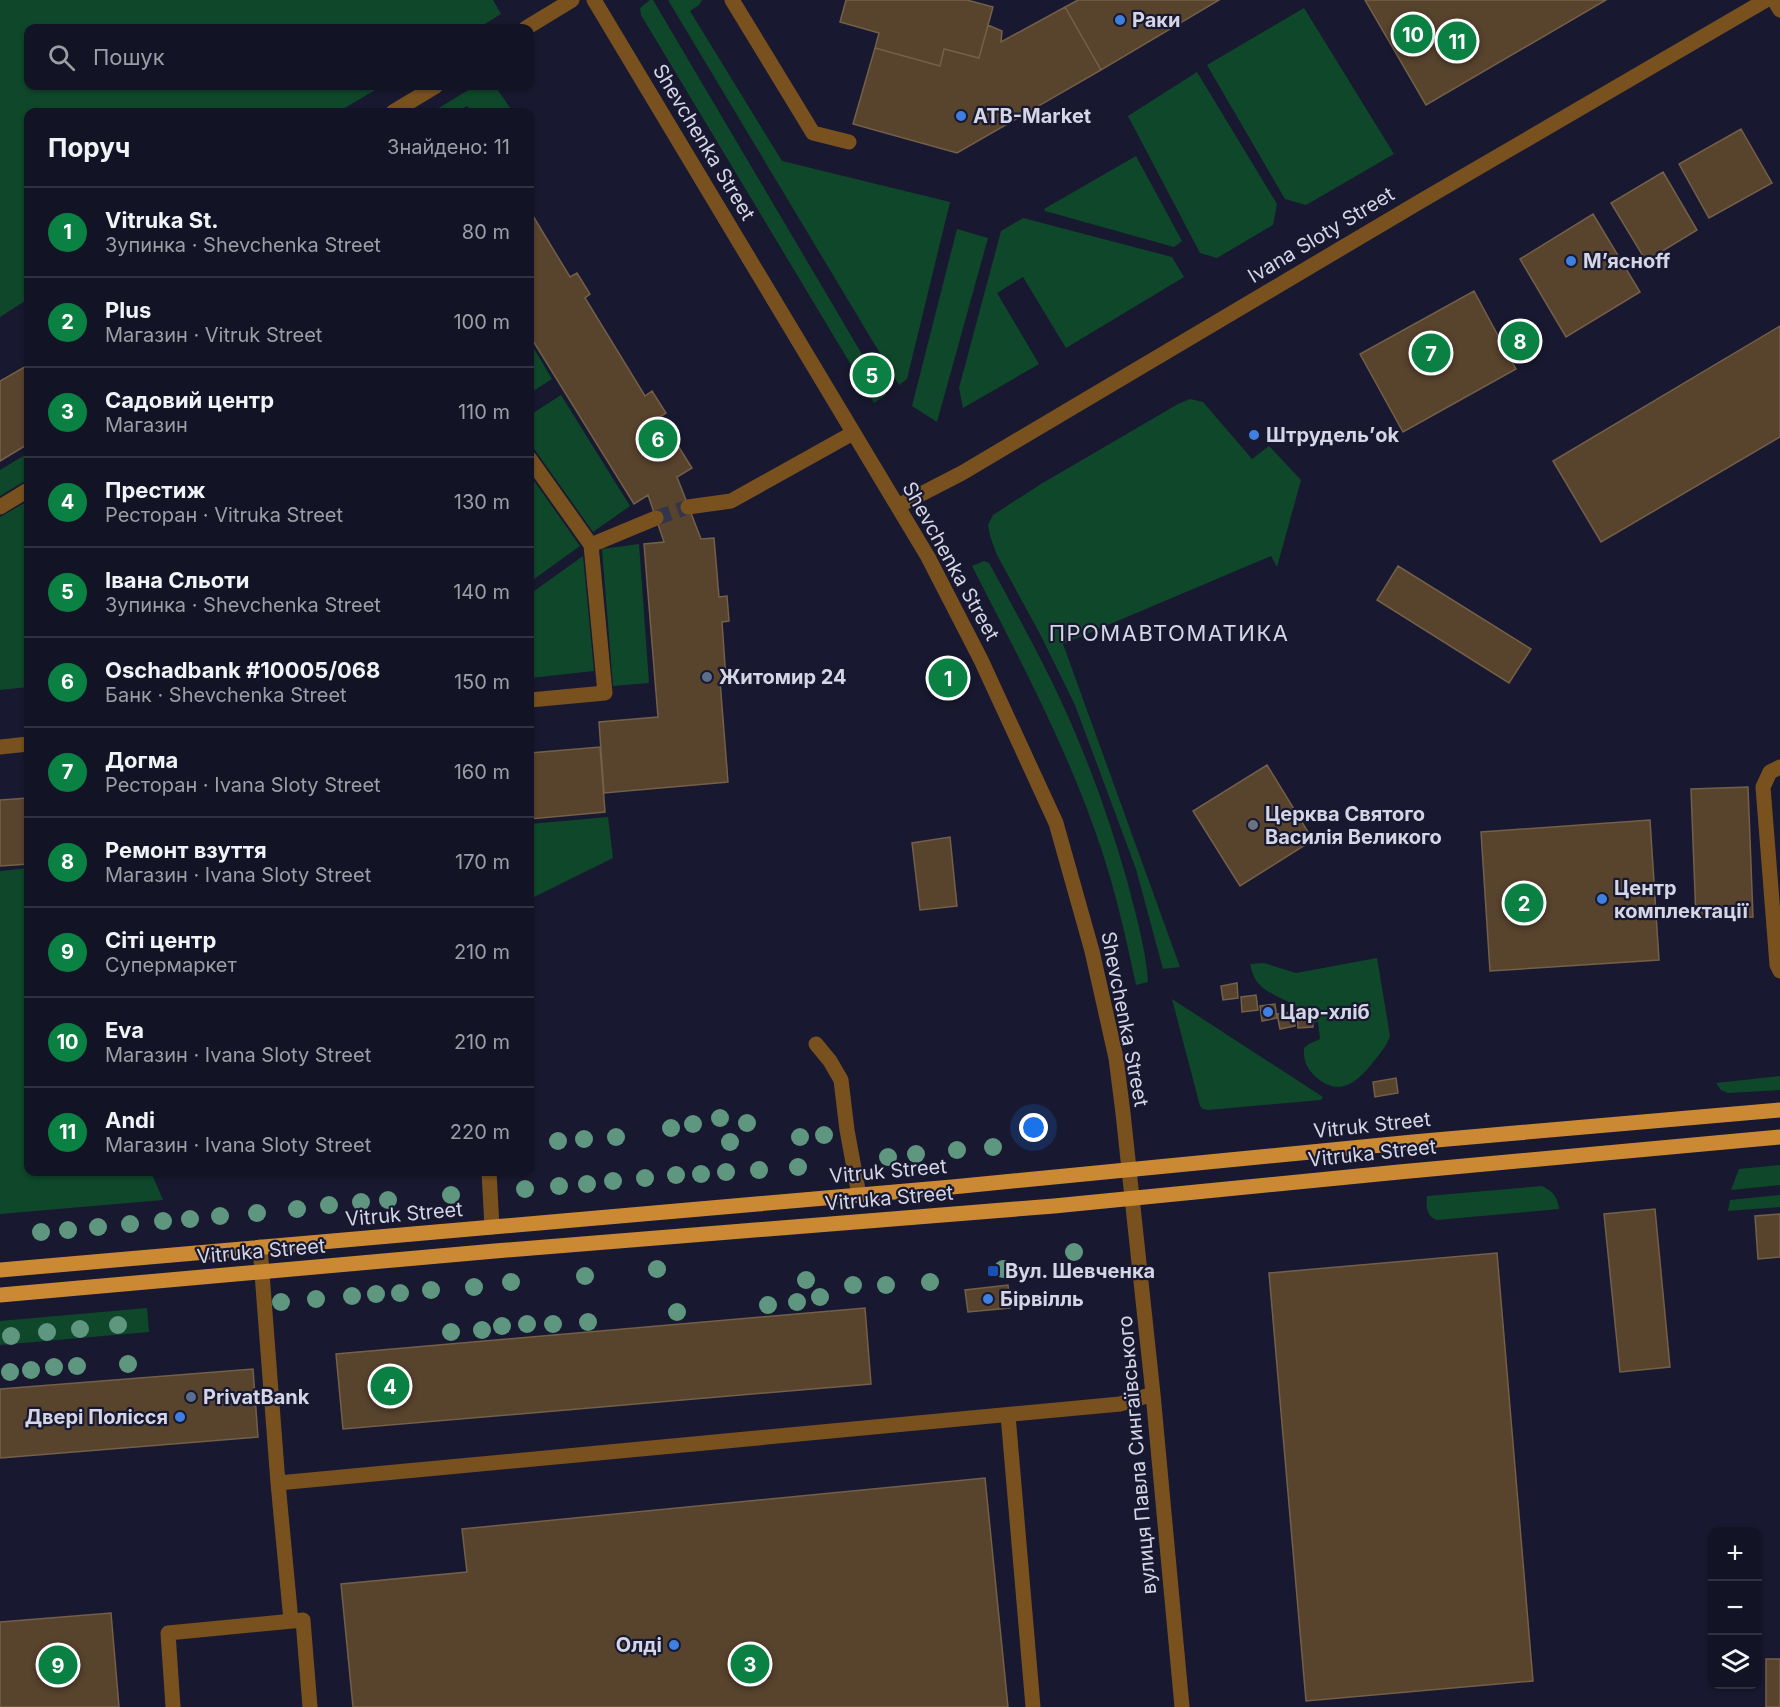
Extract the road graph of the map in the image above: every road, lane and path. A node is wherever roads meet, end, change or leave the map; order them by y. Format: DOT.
graph roads {
  1 [pos="572,0"];
  2 [pos="594,0"];
  3 [pos="732,0"];
  4 [pos="1766,0"];
  5 [pos="1774,0"];
  6 [pos="1780,10"];
  7 [pos="533,24"];
  8 [pos="429,90"];
  9 [pos="400,108"];
  10 [pos="849,142"];
  11 [pos="853,433"];
  12 [pos="534,465"];
  13 [pos="24,492"];
  14 [pos="898,506"];
  15 [pos="0,507"];
  16 [pos="688,507"];
  17 [pos="656,518"];
  18 [pos="591,545"];
  19 [pos="534,700"];
  20 [pos="24,744"];
  21 [pos="0,747"];
  22 [pos="1780,767"];
  23 [pos="1780,971"];
  24 [pos="816,1044"];
  25 [pos="1780,1110"];
  26 [pos="1780,1137"];
  27 [pos="1129,1170"];
  28 [pos="489,1176"];
  29 [pos="858,1195"];
  30 [pos="1131,1199"];
  31 [pos="492,1227"];
  32 [pos="260,1247"];
  33 [pos="0,1270"];
  34 [pos="262,1272"];
  35 [pos="0,1295"];
  36 [pos="1154,1394"];
  37 [pos="1008,1415"];
  38 [pos="278,1483"];
  39 [pos="291,1621"];
  40 [pos="173,1707"];
  41 [pos="310,1707"];
  42 [pos="1033,1707"];
  43 [pos="1182,1707"];
  1 -- 7 [label="street"];
  2 -- 11 [label="street, Shevchenka Street"];
  3 -- 10 [label="street"];
  4 -- 14 [label="street, Ivana Sloty Street"];
  5 -- 6 [label="street"];
  8 -- 9 [label="street"];
  11 -- 14 [label="street, Shevchenka Street"];
  11 -- 16 [label="street"];
  12 -- 18 [label="street"];
  13 -- 15 [label="street"];
  14 -- 27 [label="street, Shevchenka Street"];
  17 -- 18 [label="street"];
  18 -- 19 [label="street"];
  20 -- 21 [label="street"];
  22 -- 23 [label="street"];
  24 -- 29 [label="street"];
  25 -- 27 [label="main road, Vitruk Street"];
  26 -- 30 [label="main road, Vitruka Street"];
  27 -- 29 [label="main road, Vitruk Street"];
  27 -- 30 [label="street, Shevchenka Street"];
  28 -- 31 [label="street"];
  29 -- 31 [label="main road, Vitruk Street"];
  30 -- 34 [label="main road, Vitruka Street"];
  30 -- 36 [label="street, вулиця Павла Сингаївського"];
  31 -- 32 [label="main road, Vitruk Street"];
  32 -- 33 [label="main road, Vitruk Street"];
  32 -- 34 [label="street"];
  34 -- 35 [label="main road, Vitruka Street"];
  34 -- 38 [label="street"];
  36 -- 37 [label="street"];
  36 -- 43 [label="street, вулиця Павла Сингаївського"];
  37 -- 38 [label="street"];
  37 -- 42 [label="street"];
  38 -- 39 [label="street"];
  39 -- 40 [label="street"];
  39 -- 41 [label="street"];
}
